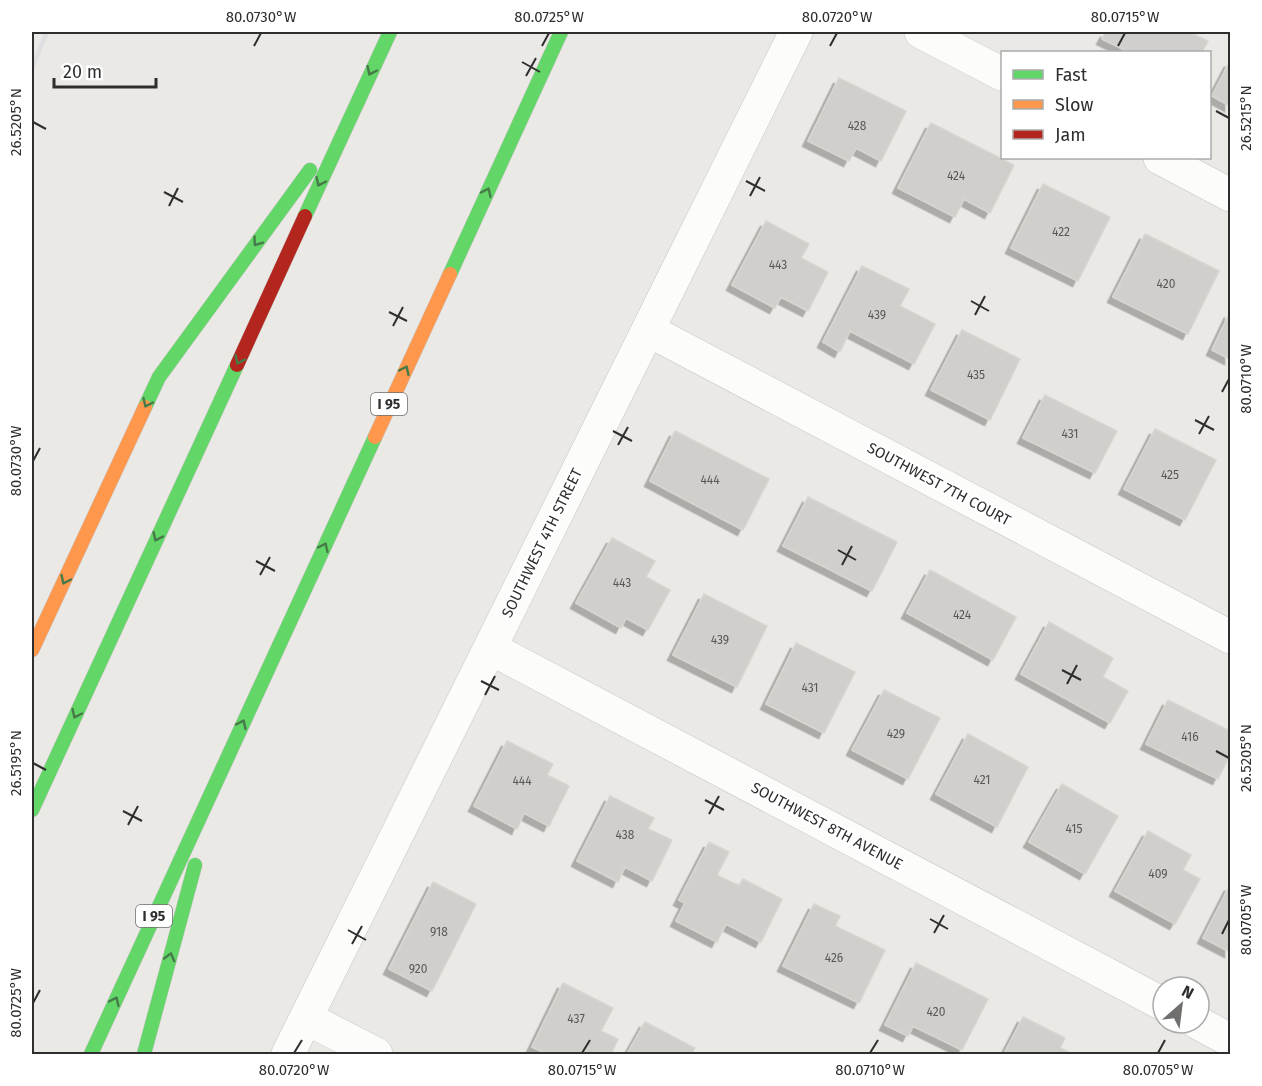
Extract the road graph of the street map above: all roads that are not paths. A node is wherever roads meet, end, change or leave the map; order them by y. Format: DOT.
graph roads {
  1 [pos="390,32"];
  2 [pos="561,32"];
  3 [pos="796,32"];
  4 [pos="921,32"];
  5 [pos="1001,73"];
  6 [pos="353,110"];
  7 [pos="1162,159"];
  8 [pos="1230,195"];
  9 [pos="648,330"];
  10 [pos="1230,637"];
  11 [pos="490,648"];
  12 [pos="32,650"];
  13 [pos="218,777"];
  14 [pos="32,810"];
  15 [pos="1151,998"];
  16 [pos="306,1018"];
  17 [pos="1211,1030"];
  18 [pos="1230,1040"];
  19 [pos="91,1054"];
  20 [pos="144,1054"];
  21 [pos="288,1054"];
  22 [pos="376,1054"];
  1 -- 6 [label="highway, one-way"];
  13 -- 2 [label="highway, I 95, one-way"];
  3 -- 9 [label="street, SOUTHWEST 4TH STREET"];
  4 -- 5 [label="street"];
  6 -- 12 [label="highway, one-way"];
  6 -- 14 [label="highway, one-way"];
  7 -- 8 [label="street"];
  9 -- 10 [label="street, SOUTHWEST 7TH COURT"];
  9 -- 11 [label="street, SOUTHWEST 4TH STREET"];
  11 -- 15 [label="street, SOUTHWEST 8TH AVENUE"];
  11 -- 16 [label="street, SOUTHWEST 4TH STREET"];
  19 -- 13 [label="highway, I 95, one-way"];
  20 -- 13 [label="highway, one-way"];
  16 -- 21 [label="street, SOUTHWEST 4TH STREET"];
  16 -- 22 [label="street"];
  17 -- 18 [label="street"];
}
